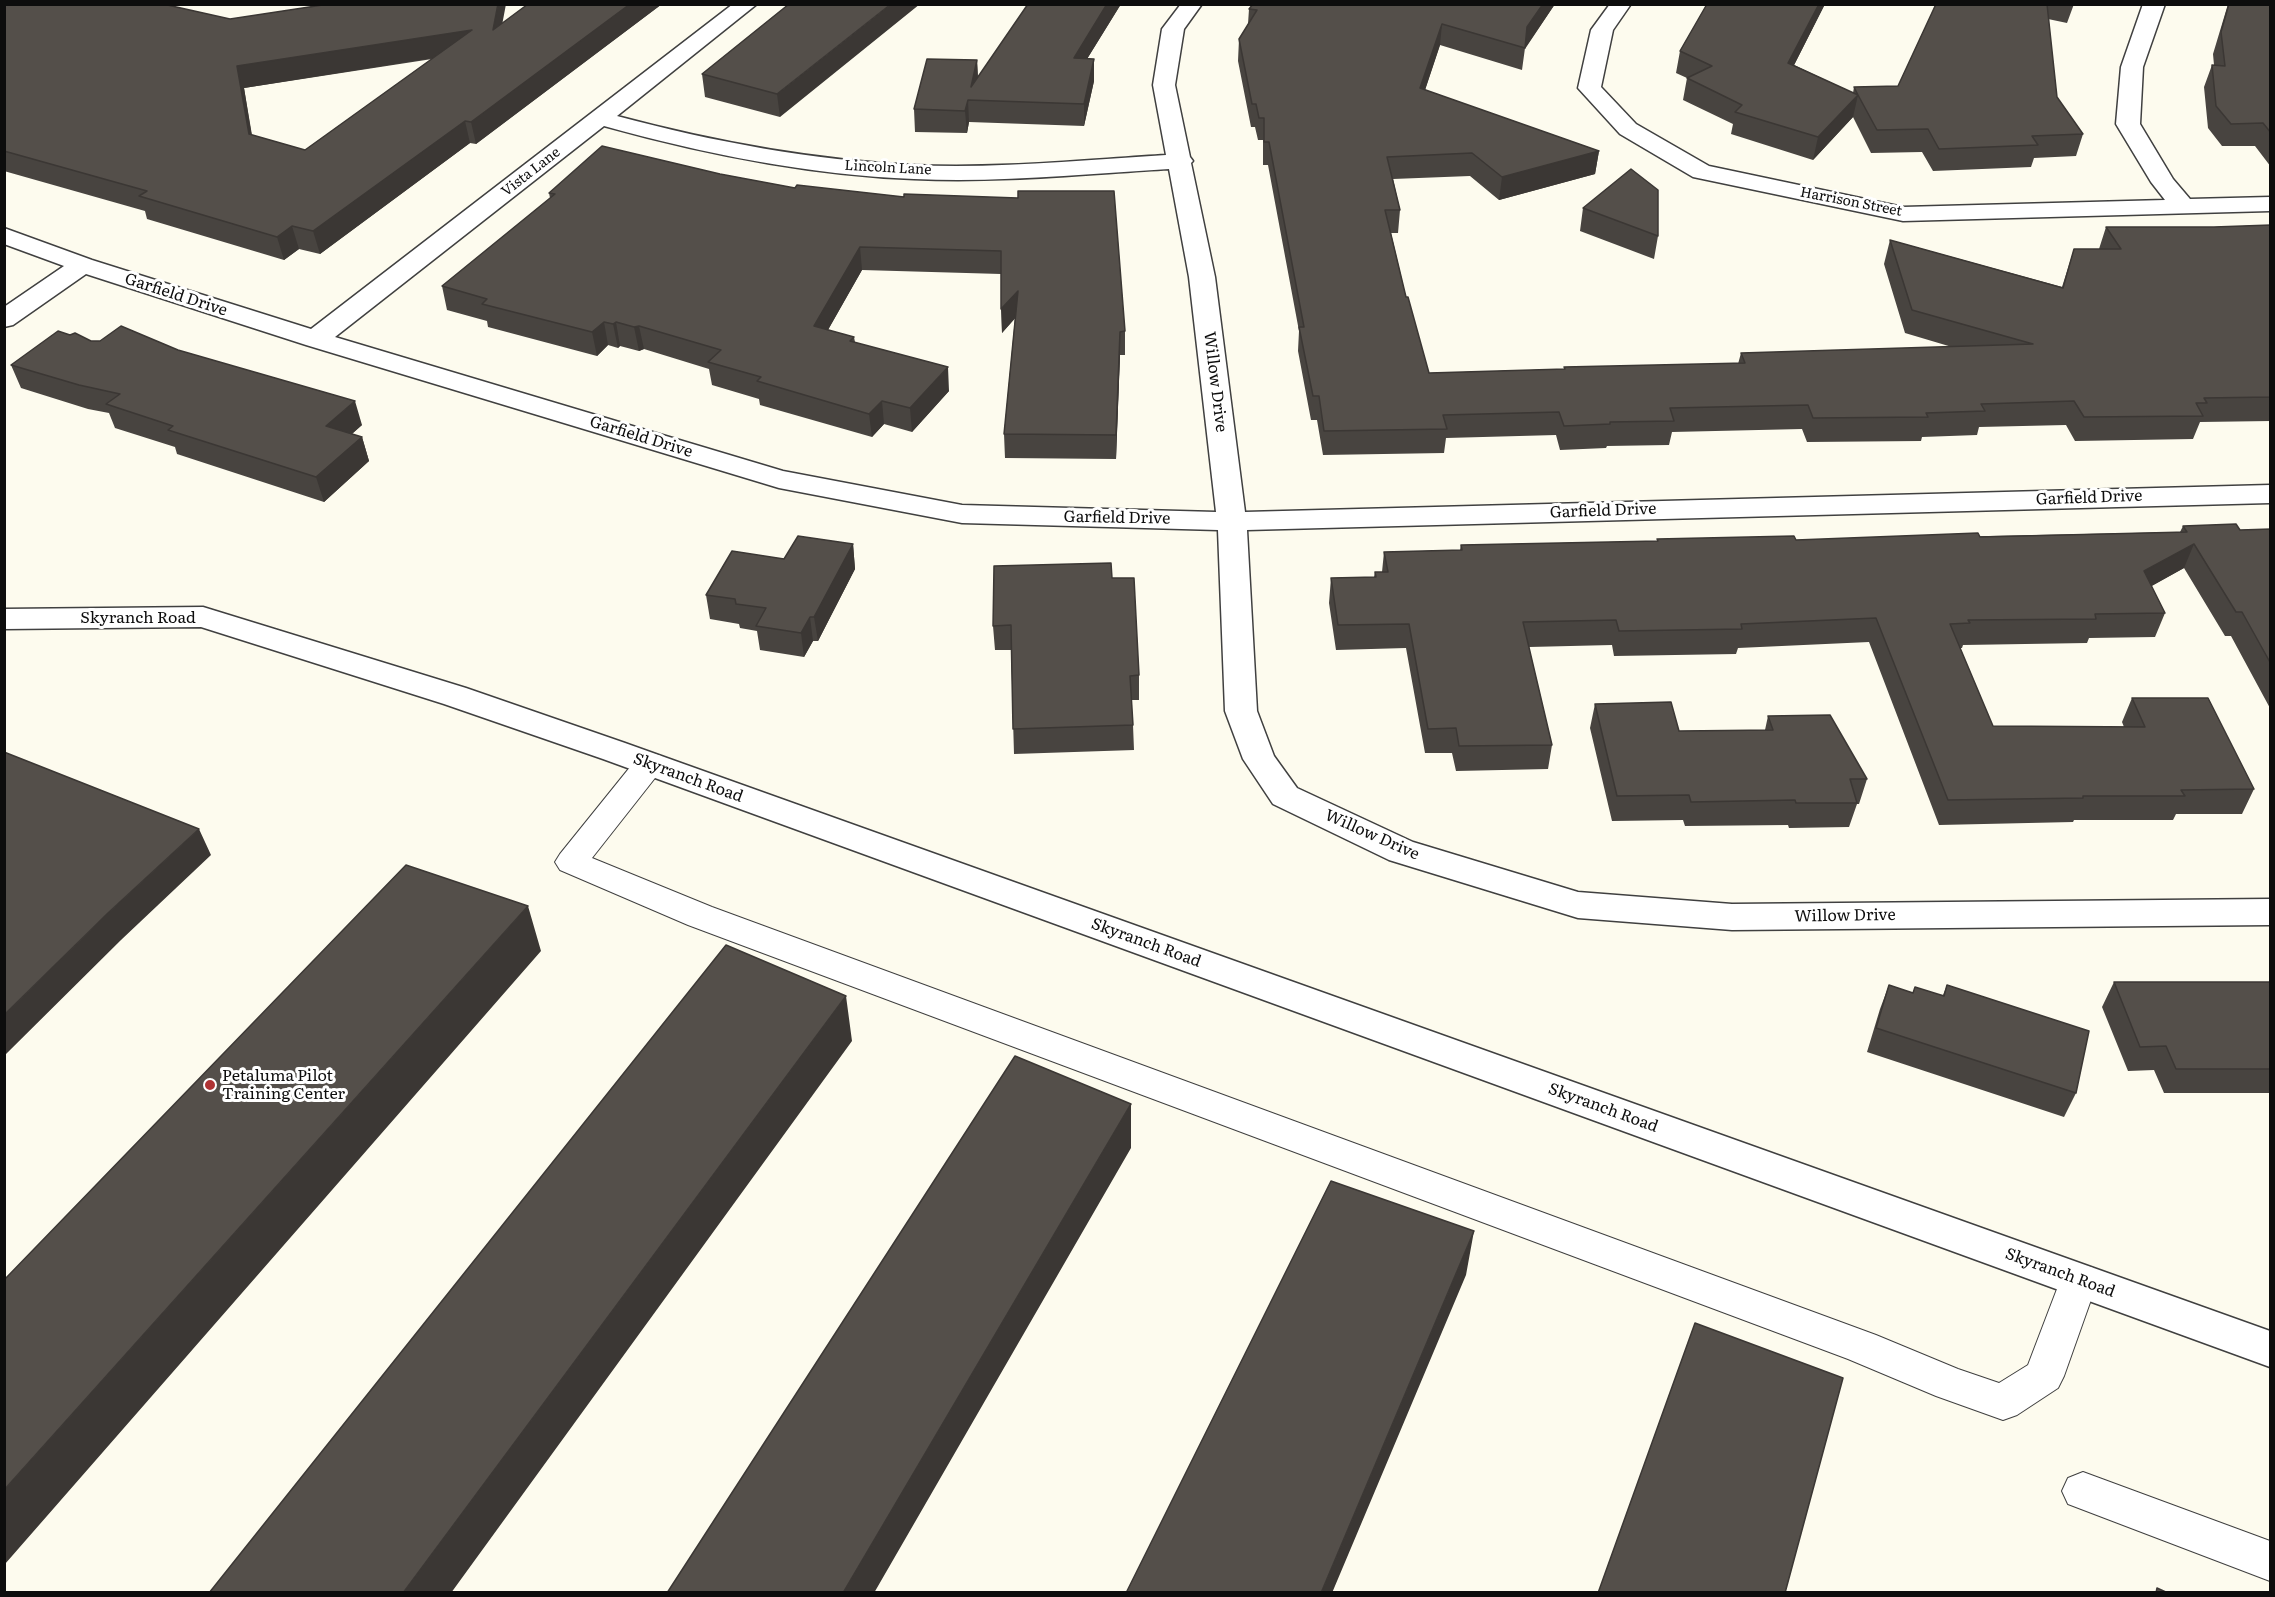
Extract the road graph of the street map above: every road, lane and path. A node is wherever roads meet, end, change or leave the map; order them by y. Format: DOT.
graph roads {
  1 [pos="747,4"];
  2 [pos="1192,4"];
  3 [pos="1622,4"];
  4 [pos="2154,4"];
  5 [pos="600,118"];
  6 [pos="1181,161"];
  7 [pos="2271,204"];
  8 [pos="2182,205"];
  9 [pos="4,235"];
  10 [pos="83,264"];
  11 [pos="4,319"];
  12 [pos="315,339"];
  13 [pos="2271,494"];
  14 [pos="1232,521"];
  15 [pos="4,619"];
  16 [pos="650,764"];
  17 [pos="2271,912"];
  18 [pos="2079,1280"];
  19 [pos="2271,1349"];
  20 [pos="2083,1491"];
  21 [pos="2271,1561"];
  1 -- 5 [label="street, Vista Lane"];
  2 -- 6 [label="street, Willow Drive"];
  3 -- 8 [label="street, Harrison Street"];
  4 -- 8 [label="street"];
  5 -- 6 [label="street, Lincoln Lane"];
  5 -- 12 [label="street, Vista Lane"];
  6 -- 14 [label="street, Willow Drive"];
  7 -- 8 [label="street, Harrison Street"];
  9 -- 10 [label="street, Garfield Drive"];
  10 -- 11 [label="street"];
  10 -- 12 [label="street, Garfield Drive"];
  12 -- 14 [label="street, Garfield Drive"];
  13 -- 14 [label="street, Garfield Drive"];
  14 -- 17 [label="street, Willow Drive"];
  15 -- 16 [label="street, Skyranch Road"];
  16 -- 18 [label="street, Skyranch Road"];
  16 -- 18 [label="lane"];
  18 -- 19 [label="street, Skyranch Road"];
  20 -- 21 [label="lane"];
}
